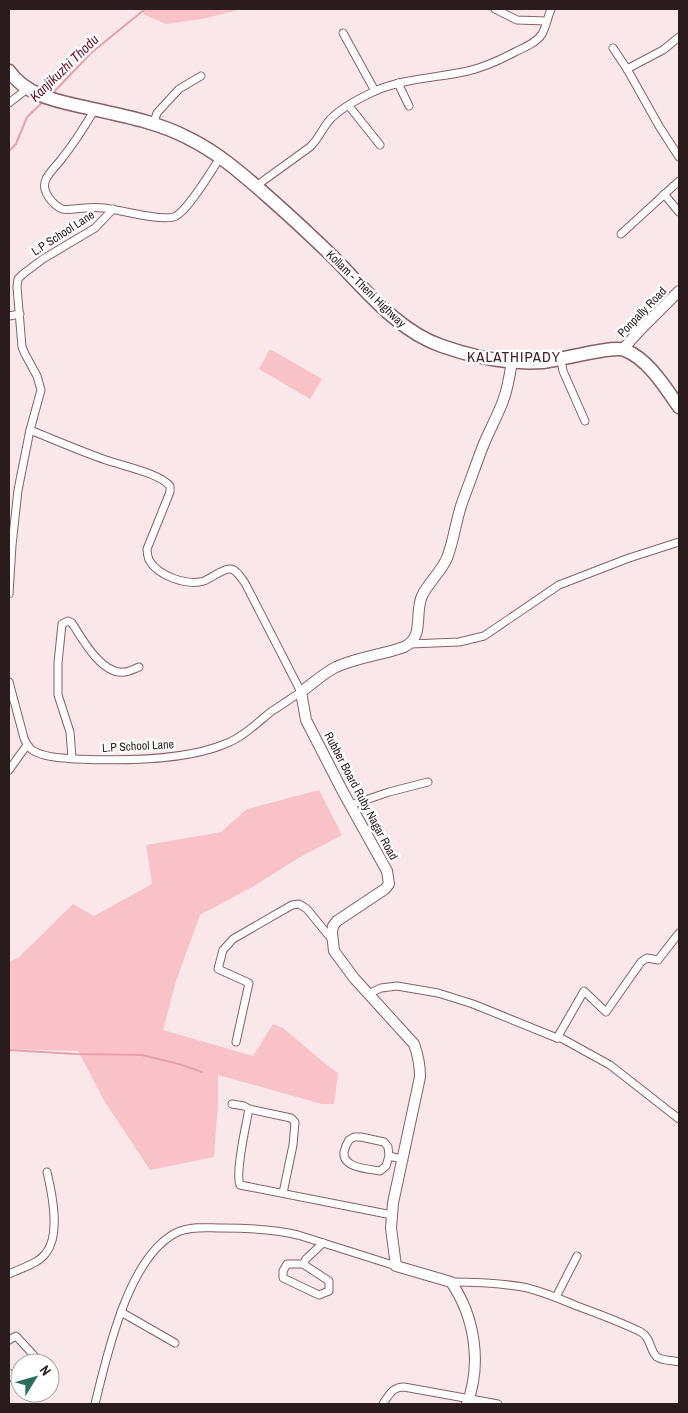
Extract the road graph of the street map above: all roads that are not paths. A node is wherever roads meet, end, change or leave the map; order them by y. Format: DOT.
graph roads {
  1 [pos="495,9"];
  2 [pos="551,9"];
  3 [pos="546,21"];
  4 [pos="343,33"];
  5 [pos="679,36"];
  6 [pos="613,48"];
  7 [pos="627,69"];
  8 [pos="9,71"];
  9 [pos="201,76"];
  10 [pos="398,84"];
  11 [pos="27,89"];
  12 [pos="375,91"];
  13 [pos="9,103"];
  14 [pos="348,106"];
  15 [pos="409,106"];
  16 [pos="95,110"];
  17 [pos="153,125"];
  18 [pos="380,146"];
  19 [pos="679,157"];
  20 [pos="220,158"];
  21 [pos="679,180"];
  22 [pos="256,186"];
  23 [pos="664,194"];
  24 [pos="113,209"];
  25 [pos="679,212"];
  26 [pos="621,234"];
  27 [pos="679,291"];
  28 [pos="20,314"];
  29 [pos="9,316"];
  30 [pos="623,350"];
  31 [pos="561,360"];
  32 [pos="512,361"];
  33 [pos="679,408"];
  34 [pos="585,421"];
  35 [pos="30,430"];
  36 [pos="679,542"];
  37 [pos="10,545"];
  38 [pos="9,594"];
  39 [pos="410,644"];
  40 [pos="139,667"];
  41 [pos="9,682"];
  42 [pos="301,692"];
  43 [pos="11,698"];
  44 [pos="26,745"];
  45 [pos="72,758"];
  46 [pos="9,770"];
  47 [pos="428,782"];
  48 [pos="351,805"];
  49 [pos="679,934"];
  50 [pos="333,942"];
  51 [pos="368,994"];
  52 [pos="557,1038"];
  53 [pos="236,1042"];
  54 [pos="232,1104"];
  55 [pos="249,1109"];
  56 [pos="679,1119"];
  57 [pos="389,1156"];
  58 [pos="402,1159"];
  59 [pos="47,1172"];
  60 [pos="283,1193"];
  61 [pos="392,1215"];
  62 [pos="323,1243"];
  63 [pos="577,1256"];
  64 [pos="303,1264"];
  65 [pos="396,1266"];
  66 [pos="9,1274"];
  67 [pos="451,1282"];
  68 [pos="556,1298"];
  69 [pos="121,1312"];
  70 [pos="9,1340"];
  71 [pos="175,1343"];
  72 [pos="32,1353"];
  73 [pos="679,1362"];
  74 [pos="468,1401"];
  75 [pos="95,1404"];
  76 [pos="383,1404"];
  77 [pos="498,1404"];
  1 -- 3 [label="street"];
  2 -- 3 [label="street"];
  3 -- 10 [label="street"];
  4 -- 12 [label="street"];
  5 -- 7 [label="street"];
  6 -- 7 [label="street"];
  7 -- 19 [label="street"];
  8 -- 11 [label="highway"];
  9 -- 17 [label="street"];
  10 -- 12 [label="street"];
  10 -- 15 [label="street"];
  11 -- 13 [label="street"];
  11 -- 16 [label="highway, Kollam - Theni Highway"];
  12 -- 14 [label="street"];
  14 -- 18 [label="street"];
  14 -- 22 [label="street"];
  16 -- 17 [label="highway, Kollam - Theni Highway"];
  16 -- 24 [label="street, L.P School Lane"];
  17 -- 20 [label="highway, Kollam - Theni Highway"];
  20 -- 22 [label="highway, Kollam - Theni Highway"];
  20 -- 24 [label="street, L.P School Lane"];
  21 -- 23 [label="street"];
  22 -- 32 [label="highway, Kollam - Theni Highway"];
  23 -- 25 [label="street"];
  23 -- 26 [label="street"];
  24 -- 28 [label="street, L.P School Lane"];
  27 -- 30 [label="main road, Ponpally Road"];
  28 -- 29 [label="street"];
  28 -- 35 [label="street, L.P School Lane"];
  30 -- 31 [label="highway, Kollam - Theni Highway"];
  30 -- 33 [label="highway"];
  31 -- 32 [label="highway, Kollam - Theni Highway"];
  31 -- 34 [label="street"];
  32 -- 39 [label="main road"];
  35 -- 37 [label="street, L.P School Lane"];
  35 -- 42 [label="street"];
  36 -- 39 [label="street"];
  37 -- 38 [label="street, L.P School Lane"];
  39 -- 42 [label="main road"];
  40 -- 45 [label="street"];
  41 -- 43 [label="street"];
  42 -- 45 [label="street, L.P School Lane"];
  42 -- 48 [label="main road, Rubber Board Ruby Nagar Road"];
  43 -- 44 [label="street"];
  44 -- 45 [label="street, L.P School Lane"];
  44 -- 46 [label="street"];
  47 -- 48 [label="street"];
  48 -- 50 [label="main road, Rubber Board Ruby Nagar Road"];
  49 -- 52 [label="street"];
  50 -- 51 [label="main road"];
  50 -- 53 [label="street"];
  51 -- 52 [label="street"];
  51 -- 58 [label="main road"];
  52 -- 56 [label="street"];
  54 -- 55 [label="street"];
  55 -- 60 [label="street"];
  55 -- 60 [label="street"];
  57 -- 57 [label="street"];
  57 -- 58 [label="street"];
  58 -- 61 [label="main road"];
  59 -- 66 [label="street"];
  60 -- 61 [label="street"];
  61 -- 65 [label="main road"];
  62 -- 64 [label="street"];
  62 -- 65 [label="street"];
  62 -- 69 [label="street"];
  63 -- 68 [label="street"];
  64 -- 64 [label="street"];
  65 -- 67 [label="main road"];
  67 -- 68 [label="street"];
  67 -- 74 [label="main road"];
  68 -- 73 [label="street"];
  69 -- 71 [label="street"];
  69 -- 75 [label="street"];
  70 -- 72 [label="street"];
  74 -- 76 [label="street"];
  74 -- 77 [label="street"];
}
